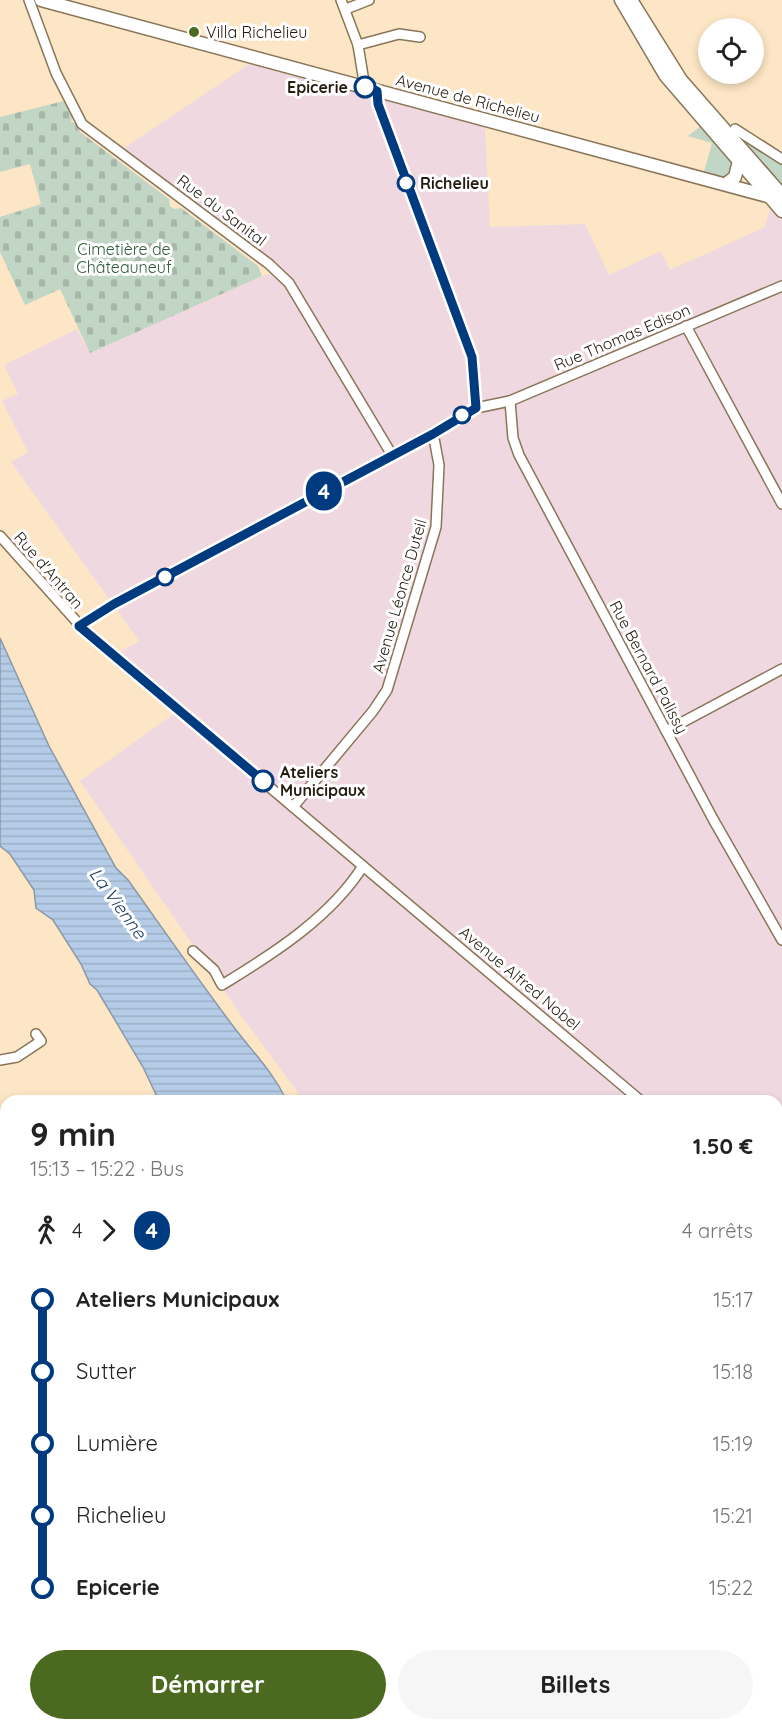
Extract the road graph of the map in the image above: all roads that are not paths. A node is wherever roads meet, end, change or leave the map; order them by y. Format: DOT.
graph roads {
  1 [pos="29,0"];
  2 [pos="41,0"];
  3 [pos="369,0"];
  4 [pos="621,0"];
  5 [pos="632,0"];
  6 [pos="65,4"];
  7 [pos="343,4"];
  8 [pos="420,37"];
  9 [pos="358,45"];
  10 [pos="371,90"];
  11 [pos="735,129"];
  12 [pos="782,159"];
  13 [pos="739,161"];
  14 [pos="726,184"];
  15 [pos="778,198"];
  16 [pos="782,211"];
  17 [pos="781,286"];
  18 [pos="686,326"];
  19 [pos="510,401"];
  20 [pos="476,408"];
  21 [pos="433,434"];
  22 [pos="392,455"];
  23 [pos="782,504"];
  24 [pos="0,536"];
  25 [pos="79,626"];
  26 [pos="782,669"];
  27 [pos="666,731"];
  28 [pos="293,807"];
  29 [pos="363,866"];
  30 [pos="379,879"];
  31 [pos="782,940"];
  32 [pos="193,951"];
  33 [pos="36,1034"];
  34 [pos="0,1060"];
  35 [pos="634,1095"];
  1 -- 22 [label="street, Rue du Sanital"];
  2 -- 6 [label="main road, Avenue de Richelieu"];
  3 -- 7 [label="street"];
  4 -- 13 [label="main road"];
  5 -- 15 [label="main road"];
  6 -- 10 [label="main road, Avenue de Richelieu"];
  7 -- 9 [label="street"];
  8 -- 9 [label="street"];
  9 -- 10 [label="street"];
  10 -- 14 [label="main road, Avenue de Richelieu"];
  10 -- 20 [label="street"];
  11 -- 12 [label="street"];
  13 -- 14 [label="main road"];
  13 -- 15 [label="main road"];
  14 -- 15 [label="main road, Avenue de Richelieu"];
  15 -- 16 [label="main road"];
  17 -- 18 [label="street, Rue Thomas Edison"];
  18 -- 19 [label="street, Rue Thomas Edison"];
  18 -- 23 [label="street"];
  19 -- 20 [label="street, Rue Thomas Edison"];
  19 -- 27 [label="street, Rue Bernard Palissy"];
  20 -- 21 [label="street, Rue Thomas Edison"];
  21 -- 22 [label="street, Rue Thomas Edison"];
  21 -- 28 [label="street, Avenue Léonce Duteil"];
  22 -- 25 [label="street, Rue Thomas Edison"];
  24 -- 25 [label="street, Rue d'Antran"];
  25 -- 28 [label="street, Rue d'Antran"];
  26 -- 27 [label="street"];
  27 -- 31 [label="street, Rue Bernard Palissy"];
  28 -- 29 [label="street, Rue d'Antran"];
  29 -- 30 [label="street, Rue d'Antran"];
  29 -- 32 [label="street"];
  30 -- 35 [label="street, Avenue Alfred Nobel"];
  33 -- 34 [label="street"];
}
